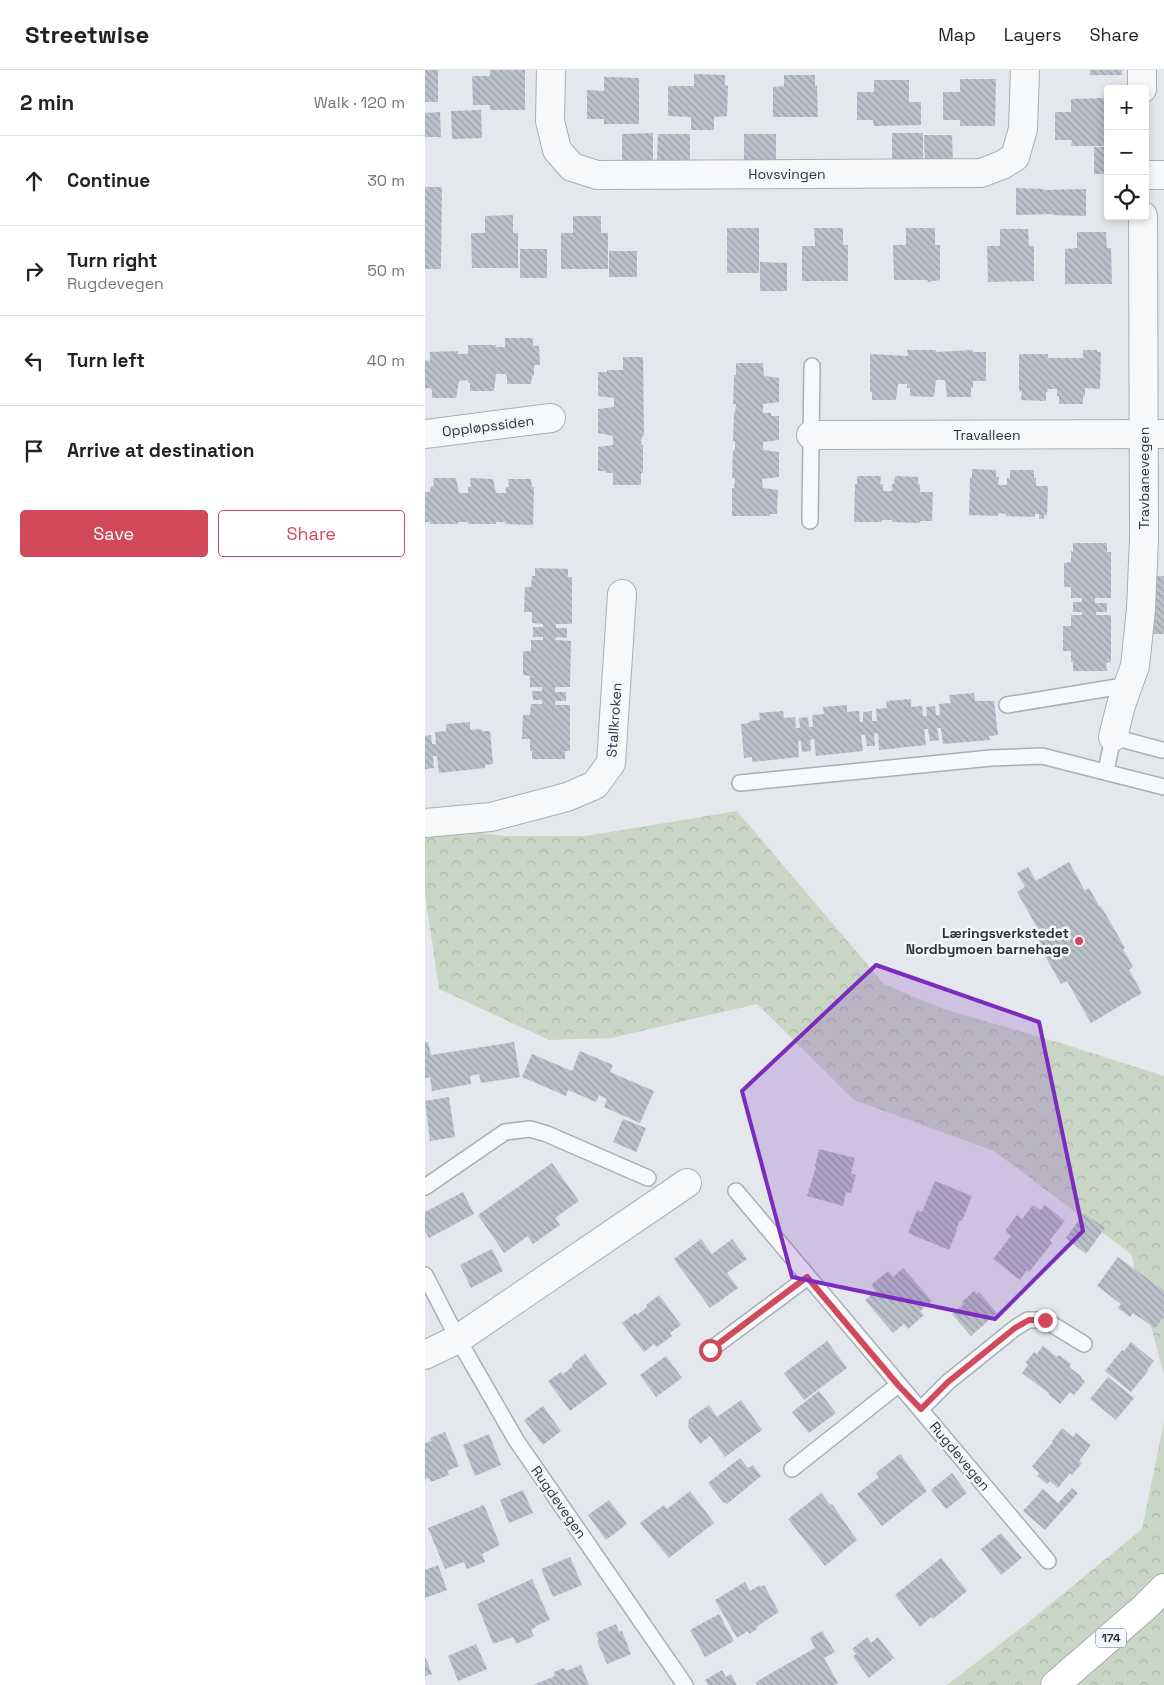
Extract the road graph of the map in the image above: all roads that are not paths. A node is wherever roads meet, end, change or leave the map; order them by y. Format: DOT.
graph roads {
  1 [pos="551,70"];
  2 [pos="1025,70"];
  3 [pos="1142,70"];
  4 [pos="1142,85"];
  5 [pos="1149,175"];
  6 [pos="1164,175"];
  7 [pos="1143,220"];
  8 [pos="812,366"];
  9 [pos="551,418"];
  10 [pos="425,434"];
  11 [pos="1154,434"];
  12 [pos="811,435"];
  13 [pos="810,521"];
  14 [pos="622,594"];
  15 [pos="1129,685"];
  16 [pos="1007,705"];
  17 [pos="1113,737"];
  18 [pos="1162,750"];
  19 [pos="1106,771"];
  20 [pos="739,783"];
  21 [pos="1164,787"];
  22 [pos="425,823"];
  23 [pos="648,1178"];
  24 [pos="687,1183"];
  25 [pos="425,1187"];
  26 [pos="736,1191"];
  27 [pos="425,1275"];
  28 [pos="807,1277"];
  29 [pos="458,1338"];
  30 [pos="1084,1344"];
  31 [pos="710,1350"];
  32 [pos="425,1355"];
  33 [pos="898,1385"];
  34 [pos="921,1409"];
  35 [pos="792,1470"];
  36 [pos="1048,1562"];
  37 [pos="1164,1588"];
  38 [pos="685,1685"];
  39 [pos="1055,1685"];
  1 -- 2 [label="street, Hovsvingen"];
  3 -- 4 [label="street"];
  5 -- 6 [label="street"];
  7 -- 11 [label="street, Travbanevegen"];
  8 -- 12 [label="lane"];
  9 -- 10 [label="street, Oppløpssiden"];
  11 -- 12 [label="street, Travalleen"];
  11 -- 15 [label="street, Travbanevegen"];
  12 -- 13 [label="lane"];
  14 -- 22 [label="street, Stallkroken"];
  15 -- 16 [label="lane"];
  15 -- 17 [label="street, Travbanevegen"];
  17 -- 18 [label="lane"];
  17 -- 19 [label="lane"];
  19 -- 20 [label="lane"];
  19 -- 21 [label="lane"];
  23 -- 25 [label="lane"];
  24 -- 29 [label="street"];
  26 -- 28 [label="lane, Rugdevegen"];
  27 -- 29 [label="lane, Rugdevegen"];
  28 -- 31 [label="lane"];
  28 -- 33 [label="lane, Rugdevegen"];
  29 -- 32 [label="street"];
  29 -- 38 [label="lane, Rugdevegen"];
  30 -- 34 [label="lane"];
  33 -- 34 [label="lane, Rugdevegen"];
  33 -- 35 [label="lane"];
  34 -- 36 [label="lane, Rugdevegen"];
  37 -- 39 [label="main road, 174"];
}
